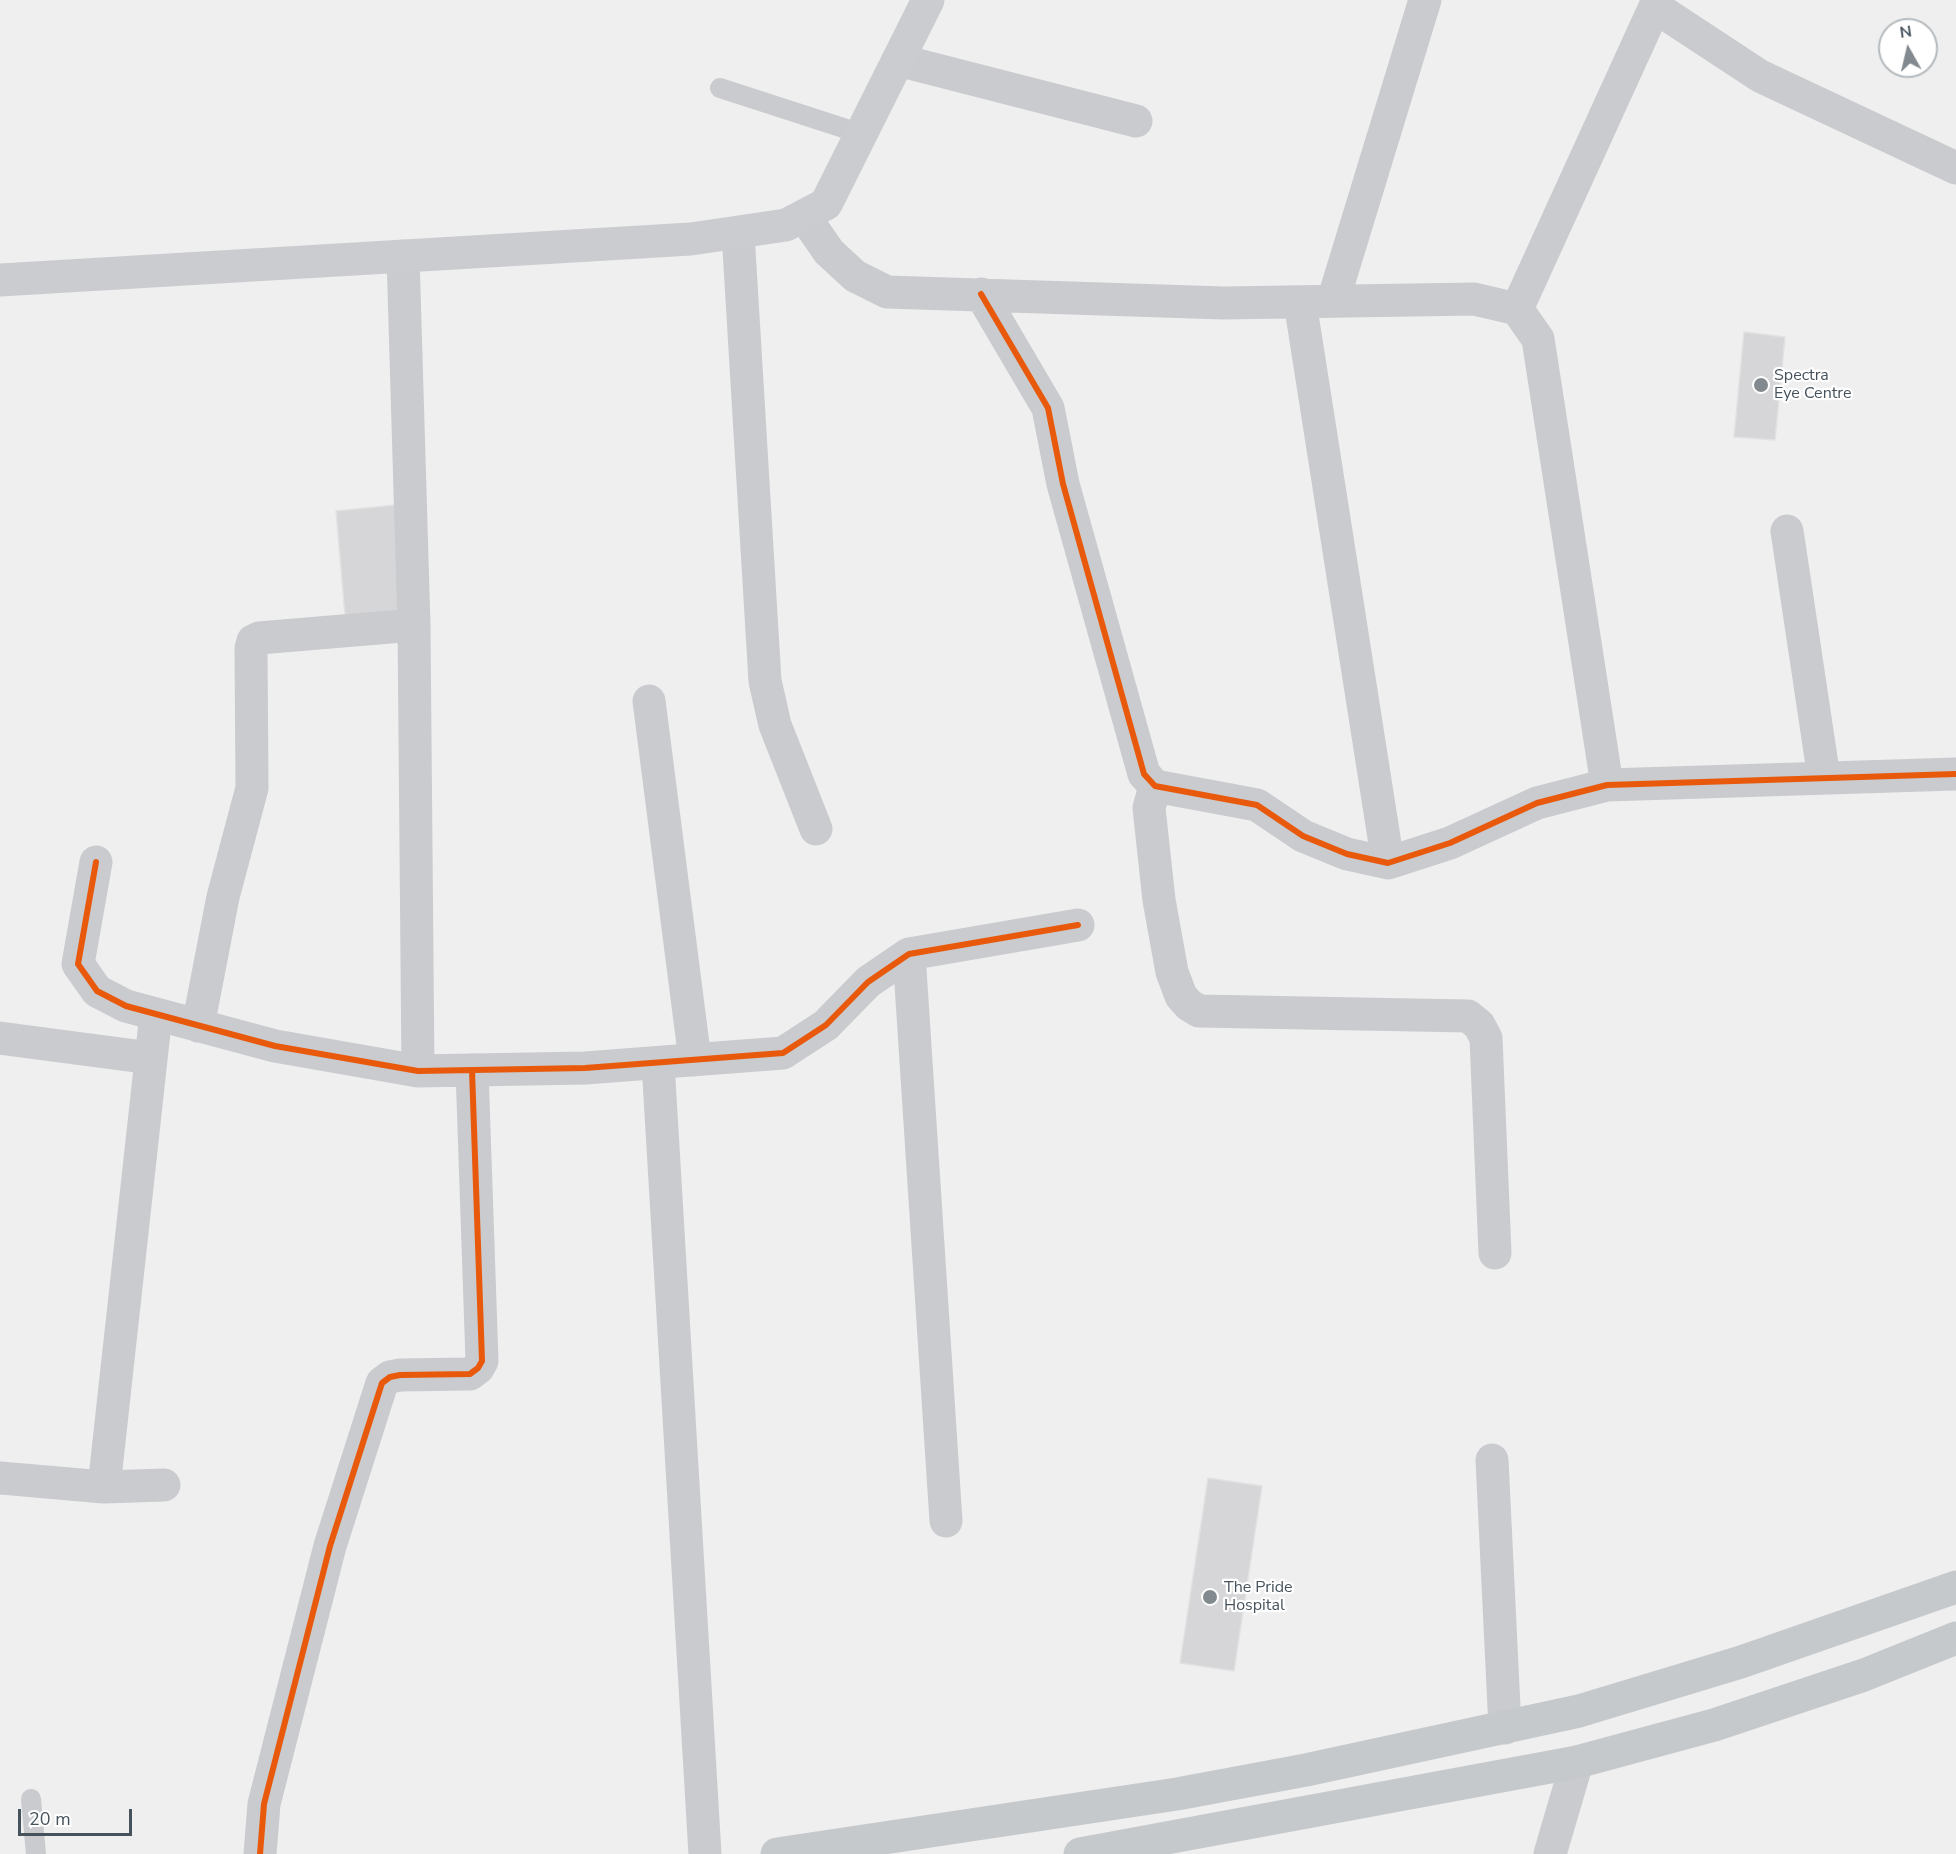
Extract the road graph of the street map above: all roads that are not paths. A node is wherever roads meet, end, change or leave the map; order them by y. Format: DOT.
graph roads {
  1 [pos="928,0"];
  2 [pos="1425,0"];
  3 [pos="1657,4"];
  4 [pos="898,60"];
  5 [pos="720,88"];
  6 [pos="1136,120"];
  7 [pos="862,134"];
  8 [pos="1956,168"];
  9 [pos="804,216"];
  10 [pos="738,233"];
  11 [pos="403,256"];
  12 [pos="0,280"];
  13 [pos="981,294"];
  14 [pos="1333,301"];
  15 [pos="1299,302"];
  16 [pos="1517,309"];
  17 [pos="1787,531"];
  18 [pos="414,625"];
  19 [pos="649,701"];
  20 [pos="1956,774"];
  21 [pos="1824,778"];
  22 [pos="1607,785"];
  23 [pos="1155,786"];
  24 [pos="816,829"];
  25 [pos="96,862"];
  26 [pos="1388,863"];
  27 [pos="1078,926"];
  28 [pos="909,954"];
  29 [pos="156,1014"];
  30 [pos="198,1026"];
  31 [pos="0,1038"];
  32 [pos="152,1058"];
  33 [pos="695,1060"];
  34 [pos="658,1062"];
  35 [pos="472,1070"];
  36 [pos="418,1071"];
  37 [pos="1495,1253"];
  38 [pos="1492,1460"];
  39 [pos="0,1478"];
  40 [pos="165,1485"];
  41 [pos="104,1487"];
  42 [pos="946,1521"];
  43 [pos="1956,1587"];
  44 [pos="1956,1638"];
  45 [pos="1505,1728"];
  46 [pos="1577,1762"];
  47 [pos="1177,1794"];
  48 [pos="31,1799"];
  49 [pos="1186,1834"];
  50 [pos="36,1854"];
  51 [pos="260,1854"];
  52 [pos="705,1854"];
  53 [pos="777,1854"];
  54 [pos="1080,1854"];
  55 [pos="1551,1854"];
  1 -- 4 [label="main road"];
  2 -- 14 [label="street"];
  3 -- 8 [label="street"];
  3 -- 16 [label="street"];
  4 -- 6 [label="street"];
  4 -- 7 [label="main road"];
  5 -- 7 [label="lane"];
  7 -- 9 [label="main road"];
  9 -- 10 [label="main road"];
  9 -- 13 [label="street"];
  10 -- 11 [label="main road"];
  10 -- 24 [label="street"];
  11 -- 12 [label="main road"];
  11 -- 18 [label="street"];
  13 -- 15 [label="street"];
  13 -- 23 [label="street"];
  14 -- 15 [label="street"];
  14 -- 16 [label="street"];
  15 -- 26 [label="street"];
  16 -- 22 [label="street"];
  17 -- 21 [label="street"];
  18 -- 30 [label="street"];
  18 -- 36 [label="street"];
  19 -- 33 [label="street"];
  20 -- 21 [label="street"];
  21 -- 22 [label="street"];
  22 -- 26 [label="street"];
  23 -- 26 [label="street"];
  23 -- 37 [label="street"];
  25 -- 29 [label="street"];
  27 -- 28 [label="street"];
  28 -- 33 [label="street"];
  28 -- 42 [label="street"];
  29 -- 30 [label="street"];
  29 -- 32 [label="street"];
  30 -- 36 [label="street"];
  31 -- 32 [label="street"];
  32 -- 41 [label="street"];
  33 -- 34 [label="street"];
  34 -- 35 [label="street"];
  34 -- 52 [label="street"];
  35 -- 36 [label="street"];
  35 -- 51 [label="street"];
  38 -- 45 [label="street"];
  39 -- 41 [label="street"];
  40 -- 41 [label="street"];
  43 -- 45 [label="main road"];
  44 -- 46 [label="main road"];
  45 -- 47 [label="main road"];
  46 -- 49 [label="main road"];
  46 -- 55 [label="street"];
  47 -- 49 [label="main road"];
  47 -- 53 [label="main road"];
  48 -- 50 [label="lane"];
  49 -- 54 [label="main road"];
}
